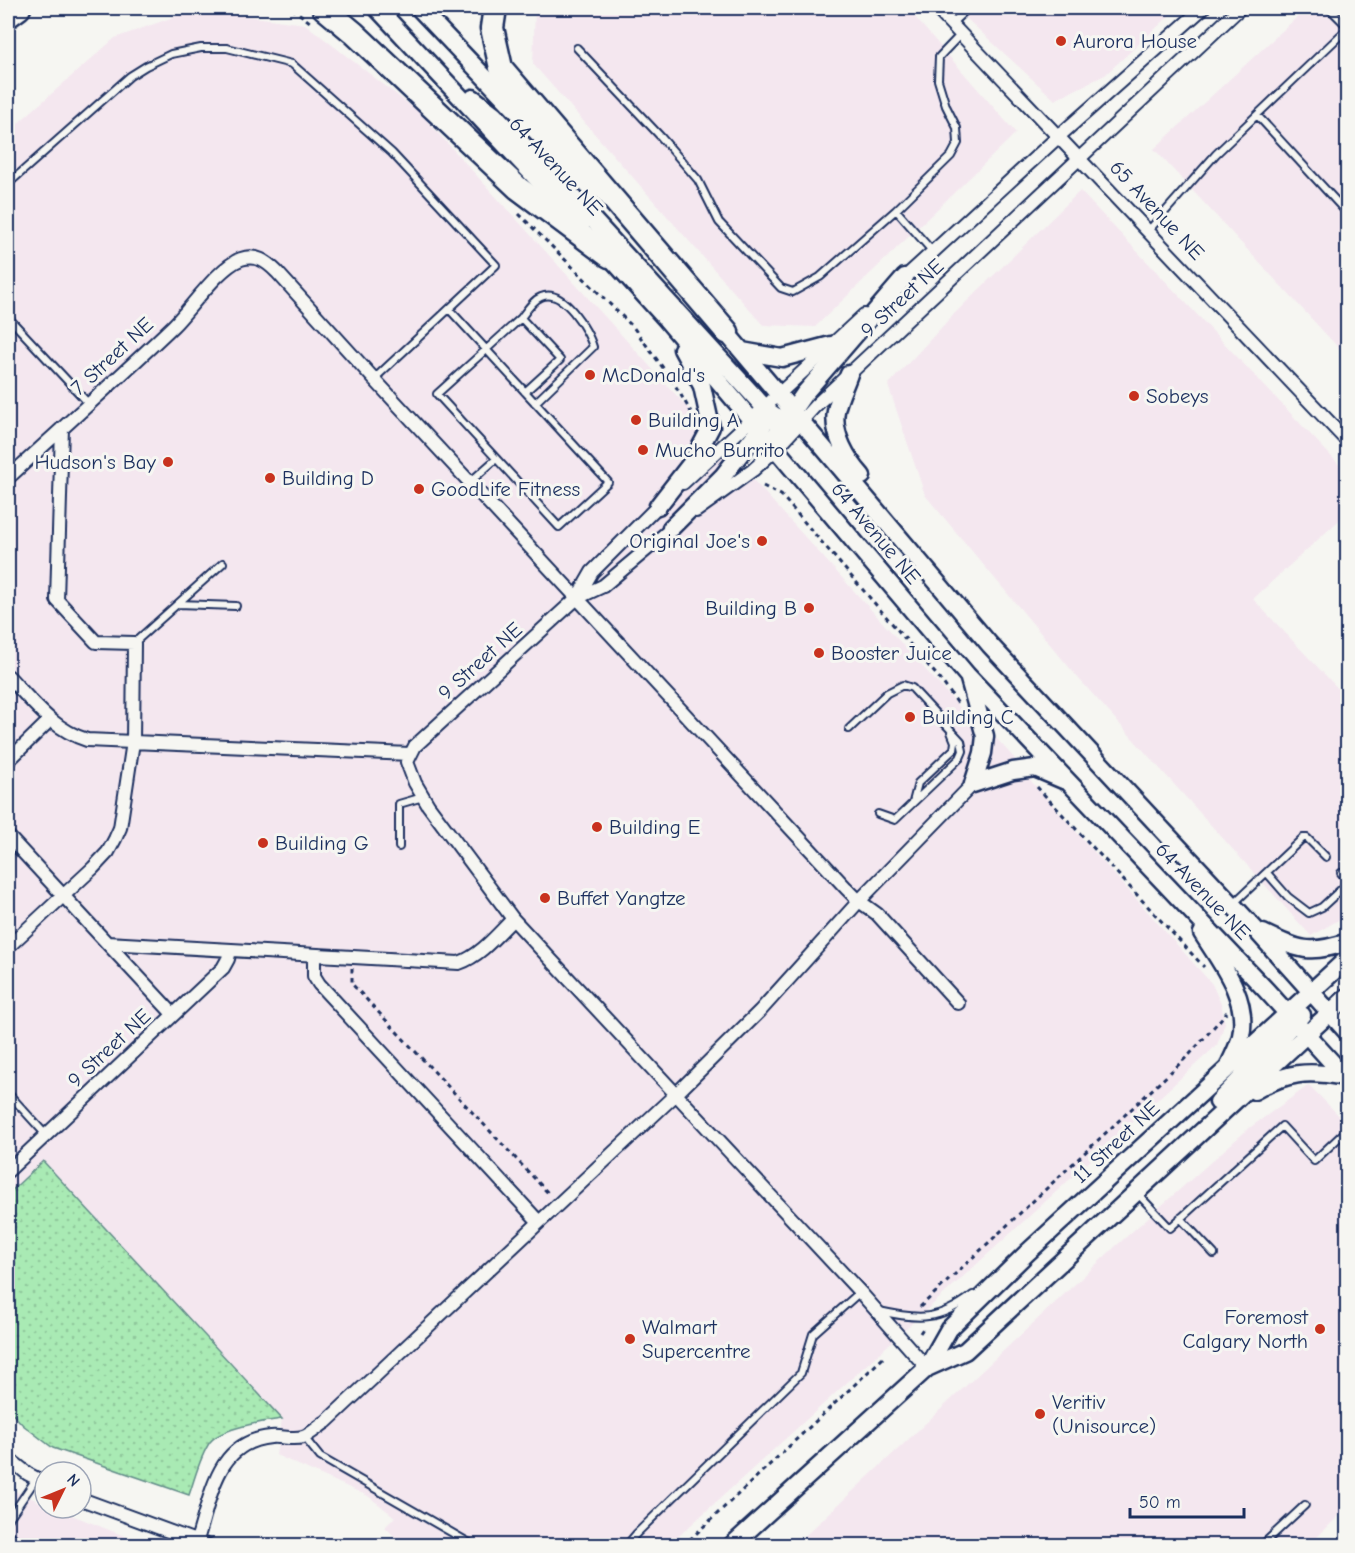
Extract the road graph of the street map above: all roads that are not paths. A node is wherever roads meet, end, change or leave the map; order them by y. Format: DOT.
graph roads {
  1 [pos="19,8"];
  2 [pos="378,8"];
  3 [pos="419,8"];
  4 [pos="495,8"];
  5 [pos="936,8"];
  6 [pos="968,8"];
  7 [pos="1203,8"];
  8 [pos="1240,8"];
  9 [pos="1329,8"];
  10 [pos="8,16"];
  11 [pos="319,16"];
  12 [pos="951,24"];
  13 [pos="1347,28"];
  14 [pos="961,34"];
  15 [pos="577,48"];
  16 [pos="430,64"];
  17 [pos="1257,115"];
  18 [pos="1059,136"];
  19 [pos="1080,158"];
  20 [pos="8,184"];
  21 [pos="896,210"];
  22 [pos="1347,214"];
  23 [pos="1149,230"];
  24 [pos="933,252"];
  25 [pos="609,256"];
  26 [pos="905,277"];
  27 [pos="449,309"];
  28 [pos="8,317"];
  29 [pos="521,318"];
  30 [pos="666,320"];
  31 [pos="727,332"];
  32 [pos="831,345"];
  33 [pos="487,350"];
  34 [pos="742,351"];
  35 [pos="849,374"];
  36 [pos="374,379"];
  37 [pos="525,392"];
  38 [pos="779,395"];
  39 [pos="535,403"];
  40 [pos="89,404"];
  41 [pos="783,415"];
  42 [pos="756,426"];
  43 [pos="62,428"];
  44 [pos="1347,442"];
  45 [pos="776,449"];
  46 [pos="496,459"];
  47 [pos="8,478"];
  48 [pos="470,483"];
  49 [pos="658,506"];
  50 [pos="671,528"];
  51 [pos="223,563"];
  52 [pos="577,598"];
  53 [pos="954,602"];
  54 [pos="178,604"];
  55 [pos="236,606"];
  56 [pos="134,643"];
  57 [pos="967,675"];
  58 [pos="8,676"];
  59 [pos="50,720"];
  60 [pos="849,729"];
  61 [pos="950,729"];
  62 [pos="133,742"];
  63 [pos="410,754"];
  64 [pos="8,760"];
  65 [pos="973,784"];
  66 [pos="1070,784"];
  67 [pos="423,796"];
  68 [pos="913,802"];
  69 [pos="878,814"];
  70 [pos="8,836"];
  71 [pos="399,847"];
  72 [pos="1326,857"];
  73 [pos="1267,873"];
  74 [pos="1341,873"];
  75 [pos="1347,882"];
  76 [pos="63,896"];
  77 [pos="858,901"];
  78 [pos="1182,902"];
  79 [pos="1233,905"];
  80 [pos="513,919"];
  81 [pos="1255,929"];
  82 [pos="1347,942"];
  83 [pos="107,943"];
  84 [pos="8,946"];
  85 [pos="230,950"];
  86 [pos="314,955"];
  87 [pos="1347,958"];
  88 [pos="1309,992"];
  89 [pos="1347,996"];
  90 [pos="958,1003"];
  91 [pos="1329,1013"];
  92 [pos="173,1014"];
  93 [pos="1296,1024"];
  94 [pos="1347,1033"];
  95 [pos="1228,1068"];
  96 [pos="1346,1079"];
  97 [pos="8,1093"];
  98 [pos="675,1095"];
  99 [pos="1229,1106"];
  100 [pos="1347,1129"];
  101 [pos="46,1135"];
  102 [pos="8,1171"];
  103 [pos="1136,1192"];
  104 [pos="1114,1212"];
  105 [pos="1180,1218"];
  106 [pos="539,1222"];
  107 [pos="1029,1252"];
  108 [pos="1214,1254"];
  109 [pos="860,1292"];
  110 [pos="876,1310"];
  111 [pos="927,1368"];
  112 [pos="304,1437"];
  113 [pos="8,1458"];
  114 [pos="33,1475"];
  115 [pos="33,1490"];
  116 [pos="93,1504"];
  117 [pos="1305,1505"];
  118 [pos="8,1520"];
  119 [pos="8,1533"];
  120 [pos="196,1543"];
  121 [pos="23,1545"];
  122 [pos="209,1545"];
  123 [pos="475,1545"];
  124 [pos="626,1545"];
  125 [pos="731,1545"];
  126 [pos="1261,1545"];
  1 -- 10 [label="highway"];
  2 -- 16 [label="street, 64 Avenue NE"];
  3 -- 31 [label="street, 64 Avenue NE"];
  4 -- 31 [label="highway"];
  5 -- 12 [label="street, 65 Avenue NE"];
  6 -- 12 [label="lane"];
  7 -- 18 [label="street, 9 Street NE"];
  8 -- 19 [label="street, 9 Street NE"];
  9 -- 13 [label="lane"];
  11 -- 25 [label="highway"];
  12 -- 14 [label="street, 65 Avenue NE"];
  13 -- 17 [label="lane"];
  14 -- 18 [label="street, 65 Avenue NE"];
  14 -- 21 [label="lane"];
  15 -- 21 [label="lane"];
  16 -- 25 [label="street, 64 Avenue NE"];
  16 -- 41 [label="street"];
  17 -- 22 [label="lane"];
  17 -- 23 [label="lane"];
  18 -- 19 [label="street, 65 Avenue NE"];
  18 -- 24 [label="street, 9 Street NE"];
  19 -- 23 [label="street, 65 Avenue NE"];
  19 -- 35 [label="street, 9 Street NE"];
  20 -- 27 [label="lane"];
  21 -- 24 [label="lane"];
  23 -- 44 [label="street, 65 Avenue NE"];
  24 -- 26 [label="street, 9 Street NE"];
  25 -- 30 [label="street, 64 Avenue NE"];
  26 -- 32 [label="street, 9 Street NE"];
  26 -- 41 [label="street"];
  27 -- 33 [label="lane"];
  27 -- 36 [label="lane"];
  28 -- 40 [label="lane"];
  29 -- 33 [label="lane"];
  29 -- 37 [label="lane"];
  29 -- 39 [label="lane"];
  30 -- 42 [label="street, 64 Avenue NE"];
  30 -- 49 [label="street"];
  31 -- 34 [label="street, 64 Avenue NE"];
  32 -- 34 [label="street"];
  32 -- 38 [label="street, 9 Street NE"];
  33 -- 37 [label="lane"];
  33 -- 46 [label="lane"];
  34 -- 38 [label="street, 64 Avenue NE"];
  35 -- 41 [label="street, 9 Street NE"];
  35 -- 53 [label="street"];
  36 -- 40 [label="street, 7 Street NE"];
  36 -- 48 [label="street"];
  37 -- 39 [label="lane"];
  38 -- 41 [label="street, 64 Avenue NE"];
  39 -- 46 [label="lane"];
  40 -- 43 [label="street, 7 Street NE"];
  41 -- 42 [label="street"];
  41 -- 45 [label="street"];
  41 -- 53 [label="street, 64 Avenue NE"];
  42 -- 45 [label="street, 64 Avenue NE"];
  42 -- 49 [label="street, 9 Street NE"];
  42 -- 50 [label="street"];
  43 -- 47 [label="street, 7 Street NE"];
  43 -- 56 [label="street"];
  45 -- 50 [label="street, 9 Street NE"];
  45 -- 57 [label="street, 64 Avenue NE"];
  46 -- 48 [label="lane"];
  48 -- 52 [label="street"];
  49 -- 52 [label="street, 9 Street NE"];
  50 -- 52 [label="street, 9 Street NE"];
  51 -- 54 [label="lane"];
  52 -- 63 [label="street, 9 Street NE"];
  52 -- 77 [label="street"];
  53 -- 79 [label="street, 64 Avenue NE"];
  54 -- 55 [label="lane"];
  54 -- 56 [label="lane"];
  56 -- 62 [label="street"];
  57 -- 65 [label="street"];
  57 -- 66 [label="street, 64 Avenue NE"];
  58 -- 59 [label="street"];
  59 -- 62 [label="street"];
  59 -- 64 [label="street"];
  60 -- 61 [label="lane"];
  61 -- 68 [label="lane"];
  61 -- 68 [label="lane"];
  62 -- 63 [label="street"];
  62 -- 76 [label="street"];
  63 -- 67 [label="street"];
  65 -- 66 [label="street"];
  65 -- 77 [label="street"];
  66 -- 78 [label="street, 64 Avenue NE"];
  67 -- 71 [label="lane"];
  67 -- 80 [label="street"];
  68 -- 69 [label="lane"];
  70 -- 76 [label="street"];
  72 -- 73 [label="lane"];
  73 -- 75 [label="lane"];
  73 -- 79 [label="lane"];
  74 -- 75 [label="lane"];
  76 -- 83 [label="street"];
  76 -- 84 [label="street"];
  77 -- 90 [label="street"];
  77 -- 98 [label="street"];
  78 -- 93 [label="street, 64 Avenue NE"];
  78 -- 95 [label="street"];
  79 -- 81 [label="street, 64 Avenue NE"];
  80 -- 86 [label="street"];
  80 -- 98 [label="street"];
  81 -- 82 [label="street"];
  81 -- 88 [label="street, 64 Avenue NE"];
  83 -- 85 [label="street"];
  83 -- 92 [label="street"];
  85 -- 86 [label="street"];
  85 -- 92 [label="street, 9 Street NE"];
  86 -- 106 [label="street"];
  87 -- 88 [label="street"];
  88 -- 91 [label="street, 64 Avenue NE"];
  88 -- 93 [label="street"];
  89 -- 91 [label="street, 11 Street NE"];
  91 -- 93 [label="street, 11 Street NE"];
  91 -- 94 [label="street, 64 Avenue NE"];
  92 -- 101 [label="street, 9 Street NE"];
  93 -- 95 [label="street, 11 Street NE"];
  93 -- 96 [label="street, 64 Avenue NE"];
  93 -- 99 [label="street, 11 Street NE"];
  93 -- 104 [label="street"];
  95 -- 107 [label="street, 11 Street NE"];
  96 -- 99 [label="street"];
  97 -- 101 [label="lane"];
  98 -- 106 [label="street"];
  98 -- 109 [label="street"];
  99 -- 103 [label="street, 11 Street NE"];
  100 -- 105 [label="lane"];
  101 -- 102 [label="street, 9 Street NE"];
  103 -- 104 [label="street, 11 Street NE"];
  103 -- 105 [label="lane"];
  104 -- 111 [label="street, 11 Street NE"];
  105 -- 108 [label="lane"];
  106 -- 112 [label="street"];
  107 -- 110 [label="lane"];
  107 -- 111 [label="street, 11 Street NE"];
  109 -- 110 [label="street"];
  109 -- 124 [label="lane"];
  110 -- 111 [label="street"];
  111 -- 125 [label="street, 11 Street NE"];
  112 -- 120 [label="street"];
  112 -- 123 [label="lane"];
  113 -- 114 [label="street"];
  115 -- 118 [label="lane"];
  116 -- 120 [label="street"];
  117 -- 126 [label="lane"];
  119 -- 121 [label="lane"];
  120 -- 122 [label="street"];
}
